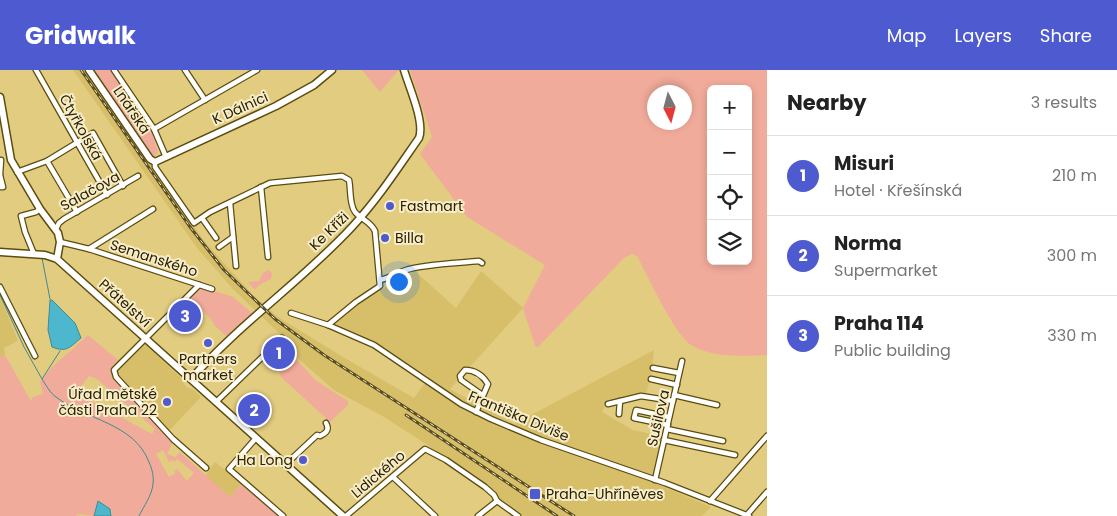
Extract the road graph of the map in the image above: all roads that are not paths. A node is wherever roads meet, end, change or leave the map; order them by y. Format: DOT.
graph roads {
  1 [pos="36,70"];
  2 [pos="89,70"];
  3 [pos="114,70"];
  4 [pos="185,70"];
  5 [pos="257,70"];
  6 [pos="332,70"];
  7 [pos="404,70"];
  8 [pos="0,97"];
  9 [pos="204,100"];
  10 [pos="154,129"];
  11 [pos="77,142"];
  12 [pos="166,157"];
  13 [pos="1,159"];
  14 [pos="11,160"];
  15 [pos="47,161"];
  16 [pos="155,162"];
  17 [pos="17,172"];
  18 [pos="0,175"];
  19 [pos="138,176"];
  20 [pos="123,186"];
  21 [pos="0,188"];
  22 [pos="261,188"];
  23 [pos="107,195"];
  24 [pos="230,202"];
  25 [pos="40,209"];
  26 [pos="153,209"];
  27 [pos="77,212"];
  28 [pos="361,217"];
  29 [pos="202,218"];
  30 [pos="56,229"];
  31 [pos="233,237"];
  32 [pos="216,238"];
  33 [pos="60,242"];
  34 [pos="219,247"];
  35 [pos="89,249"];
  36 [pos="0,252"];
  37 [pos="34,254"];
  38 [pos="268,257"];
  39 [pos="57,259"];
  40 [pos="482,263"];
  41 [pos="236,266"];
  42 [pos="380,280"];
  43 [pos="199,284"];
  44 [pos="0,288"];
  45 [pos="212,289"];
  46 [pos="291,313"];
  47 [pos="328,325"];
  48 [pos="144,338"];
  49 [pos="282,338"];
  50 [pos="35,356"];
  51 [pos="682,361"];
  52 [pos="654,368"];
  53 [pos="679,373"];
  54 [pos="191,379"];
  55 [pos="651,379"];
  56 [pos="677,385"];
  57 [pos="482,397"];
  58 [pos="674,398"];
  59 [pos="620,401"];
  60 [pos="216,402"];
  61 [pos="608,404"];
  62 [pos="717,405"];
  63 [pos="476,412"];
  64 [pos="619,414"];
  65 [pos="669,417"];
  66 [pos="326,423"];
  67 [pos="667,427"];
  68 [pos="767,436"];
  69 [pos="256,438"];
  70 [pos="664,440"];
  71 [pos="723,441"];
  72 [pos="735,456"];
  73 [pos="286,464"];
  74 [pos="206,468"];
  75 [pos="392,477"];
  76 [pos="655,480"];
  77 [pos="767,492"];
  78 [pos="497,501"];
  79 [pos="710,501"];
  80 [pos="283,516"];
  81 [pos="345,516"];
  82 [pos="434,516"];
  83 [pos="478,516"];
  84 [pos="518,516"];
  85 [pos="747,516"];
  1 -- 11 [label="street, Čtyřkolská"];
  2 -- 16 [label="street, Lnářská"];
  3 -- 10 [label="street, Lnářská"];
  4 -- 9 [label="street"];
  5 -- 9 [label="street"];
  6 -- 12 [label="street, K Dálnici"];
  7 -- 28 [label="street, Ke Kříži"];
  8 -- 14 [label="street"];
  9 -- 10 [label="street"];
  10 -- 12 [label="street, Lnářská"];
  11 -- 15 [label="street"];
  11 -- 20 [label="street"];
  11 -- 23 [label="street, Čtyřkolská"];
  12 -- 16 [label="street, K Dálnici"];
  13 -- 14 [label="street"];
  13 -- 18 [label="street"];
  14 -- 17 [label="street"];
  15 -- 17 [label="street"];
  15 -- 27 [label="street"];
  16 -- 29 [label="street"];
  17 -- 25 [label="street"];
  18 -- 21 [label="street"];
  19 -- 20 [label="street, Salačova"];
  20 -- 23 [label="street, Salačova"];
  22 -- 24 [label="street"];
  22 -- 28 [label="street"];
  22 -- 38 [label="street"];
  23 -- 27 [label="street, Salačova"];
  24 -- 29 [label="street"];
  24 -- 31 [label="street"];
  25 -- 30 [label="street"];
  25 -- 37 [label="street"];
  26 -- 35 [label="street"];
  27 -- 30 [label="street, Salačova"];
  28 -- 42 [label="street"];
  28 -- 54 [label="street, Ke Kříži"];
  29 -- 32 [label="street"];
  30 -- 33 [label="street"];
  31 -- 34 [label="street"];
  31 -- 41 [label="street"];
  33 -- 35 [label="street, Semanského"];
  33 -- 39 [label="street"];
  35 -- 43 [label="street, Semanského"];
  36 -- 37 [label="street, Přátelství"];
  37 -- 39 [label="street, Přátelství"];
  39 -- 48 [label="street, Přátelství"];
  40 -- 42 [label="street"];
  42 -- 47 [label="street"];
  43 -- 45 [label="street, Semanského"];
  43 -- 48 [label="street"];
  44 -- 50 [label="street"];
  46 -- 47 [label="street, Františka Diviše"];
  47 -- 63 [label="street, Františka Diviše"];
  48 -- 54 [label="street, Přátelství"];
  48 -- 74 [label="street"];
  49 -- 60 [label="street"];
  51 -- 53 [label="street, Sušilova"];
  52 -- 53 [label="street"];
  53 -- 56 [label="street, Sušilova"];
  54 -- 60 [label="street, Přátelství"];
  55 -- 56 [label="street"];
  56 -- 58 [label="street, Sušilova"];
  57 -- 57 [label="street"];
  57 -- 63 [label="street"];
  58 -- 59 [label="street"];
  58 -- 62 [label="street"];
  58 -- 65 [label="street, Sušilova"];
  59 -- 61 [label="street"];
  59 -- 64 [label="street"];
  60 -- 69 [label="street, Přátelství"];
  63 -- 76 [label="street, Františka Diviše"];
  65 -- 67 [label="street, Sušilova"];
  65 -- 67 [label="street"];
  66 -- 73 [label="street"];
  67 -- 70 [label="street, Sušilova"];
  67 -- 71 [label="street"];
  68 -- 79 [label="street"];
  69 -- 73 [label="street, Přátelství"];
  69 -- 80 [label="street"];
  70 -- 72 [label="street"];
  70 -- 76 [label="street, Sušilova"];
  73 -- 81 [label="street, Přátelství"];
  75 -- 78 [label="street, Lidického"];
  75 -- 81 [label="street, Lidického"];
  75 -- 82 [label="street"];
  76 -- 79 [label="street, Františka Diviše"];
  77 -- 85 [label="street"];
  78 -- 83 [label="street"];
  78 -- 84 [label="street"];
  79 -- 85 [label="street, Františka Diviše"];
}
